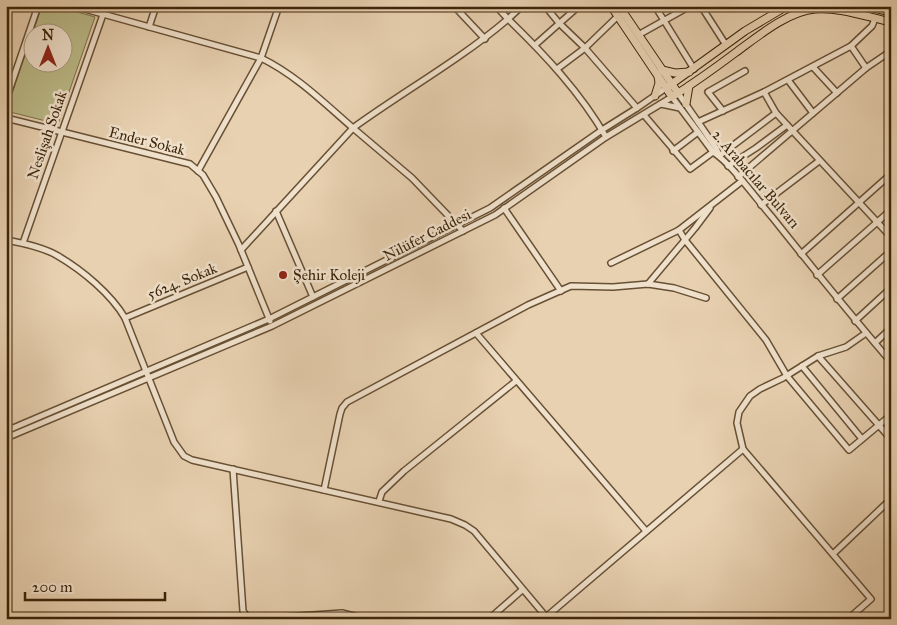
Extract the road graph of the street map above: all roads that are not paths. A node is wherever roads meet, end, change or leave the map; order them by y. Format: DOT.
graph roads {
  1 [pos="38,6"];
  2 [pos="74,6"];
  3 [pos="106,6"];
  4 [pos="156,6"];
  5 [pos="279,6"];
  6 [pos="454,6"];
  7 [pos="496,6"];
  8 [pos="522,6"];
  9 [pos="545,6"];
  10 [pos="579,6"];
  11 [pos="611,6"];
  12 [pos="619,6"];
  13 [pos="655,6"];
  14 [pos="690,6"];
  15 [pos="702,6"];
  16 [pos="787,6"];
  17 [pos="866,6"];
  18 [pos="881,8"];
  19 [pos="891,12"];
  20 [pos="103,15"];
  21 [pos="618,16"];
  22 [pos="875,18"];
  23 [pos="508,19"];
  24 [pos="664,20"];
  25 [pos="891,22"];
  26 [pos="559,23"];
  27 [pos="149,28"];
  28 [pos="640,34"];
  29 [pos="485,38"];
  30 [pos="535,45"];
  31 [pos="726,45"];
  32 [pos="851,46"];
  33 [pos="585,48"];
  34 [pos="891,51"];
  35 [pos="261,58"];
  36 [pos="813,67"];
  37 [pos="557,68"];
  38 [pos="866,68"];
  39 [pos="692,70"];
  40 [pos="745,72"];
  41 [pos="660,73"];
  42 [pos="788,80"];
  43 [pos="669,86"];
  44 [pos="689,86"];
  45 [pos="764,92"];
  46 [pos="837,93"];
  47 [pos="675,95"];
  48 [pos="655,96"];
  49 [pos="6,100"];
  50 [pos="661,104"];
  51 [pos="683,106"];
  52 [pos="637,108"];
  53 [pos="723,111"];
  54 [pos="776,113"];
  55 [pos="813,113"];
  56 [pos="644,115"];
  57 [pos="6,118"];
  58 [pos="698,122"];
  59 [pos="787,125"];
  60 [pos="353,128"];
  61 [pos="602,130"];
  62 [pos="61,132"];
  63 [pos="698,132"];
  64 [pos="793,132"];
  65 [pos="606,137"];
  66 [pos="673,151"];
  67 [pos="713,152"];
  68 [pos="719,156"];
  69 [pos="819,161"];
  70 [pos="728,166"];
  71 [pos="198,171"];
  72 [pos="891,174"];
  73 [pos="740,179"];
  74 [pos="860,202"];
  75 [pos="713,203"];
  76 [pos="762,205"];
  77 [pos="504,208"];
  78 [pos="891,210"];
  79 [pos="276,211"];
  80 [pos="877,222"];
  81 [pos="456,224"];
  82 [pos="679,230"];
  83 [pos="463,231"];
  84 [pos="891,237"];
  85 [pos="6,240"];
  86 [pos="685,240"];
  87 [pos="22,244"];
  88 [pos="241,250"];
  89 [pos="891,251"];
  90 [pos="801,254"];
  91 [pos="611,263"];
  92 [pos="248,267"];
  93 [pos="818,275"];
  94 [pos="648,284"];
  95 [pos="891,288"];
  96 [pos="561,291"];
  97 [pos="313,297"];
  98 [pos="706,298"];
  99 [pos="837,299"];
  100 [pos="125,318"];
  101 [pos="269,319"];
  102 [pos="856,321"];
  103 [pos="272,326"];
  104 [pos="891,328"];
  105 [pos="476,333"];
  106 [pos="866,333"];
  107 [pos="875,343"];
  108 [pos="818,356"];
  109 [pos="891,362"];
  110 [pos="802,366"];
  111 [pos="148,375"];
  112 [pos="787,376"];
  113 [pos="516,381"];
  114 [pos="891,415"];
  115 [pos="878,424"];
  116 [pos="6,431"];
  117 [pos="6,438"];
  118 [pos="862,439"];
  119 [pos="891,439"];
  120 [pos="744,449"];
  121 [pos="233,469"];
  122 [pos="324,490"];
  123 [pos="891,499"];
  124 [pos="379,501"];
  125 [pos="646,531"];
  126 [pos="833,554"];
  127 [pos="522,590"];
  128 [pos="547,618"];
  129 [pos="366,619"];
  130 [pos="488,619"];
  131 [pos="848,619"];
  1 -- 49 [label="street"];
  2 -- 20 [label="street"];
  3 -- 20 [label="street, Neslişah Sokak"];
  4 -- 27 [label="street"];
  5 -- 35 [label="street"];
  6 -- 29 [label="street"];
  7 -- 23 [label="street"];
  8 -- 23 [label="street"];
  9 -- 26 [label="street"];
  10 -- 26 [label="street"];
  11 -- 21 [label="main road"];
  12 -- 41 [label="main road"];
  13 -- 24 [label="street"];
  14 -- 24 [label="street"];
  15 -- 31 [label="street"];
  16 -- 31 [label="main road"];
  17 -- 18 [label="main road"];
  18 -- 19 [label="main road"];
  20 -- 27 [label="street"];
  20 -- 62 [label="street, Neslişah Sokak"];
  21 -- 33 [label="street"];
  21 -- 41 [label="main road"];
  22 -- 25 [label="main road"];
  22 -- 32 [label="street"];
  22 -- 44 [label="main road"];
  23 -- 29 [label="street"];
  23 -- 30 [label="street"];
  24 -- 28 [label="street"];
  24 -- 39 [label="street"];
  26 -- 30 [label="street"];
  26 -- 33 [label="street"];
  27 -- 35 [label="street"];
  29 -- 60 [label="street"];
  30 -- 37 [label="street"];
  31 -- 39 [label="main road"];
  32 -- 36 [label="street"];
  32 -- 38 [label="street"];
  33 -- 37 [label="street"];
  33 -- 52 [label="street"];
  34 -- 38 [label="street"];
  35 -- 60 [label="street"];
  35 -- 71 [label="street"];
  36 -- 42 [label="street"];
  36 -- 46 [label="street"];
  37 -- 61 [label="street"];
  38 -- 46 [label="street"];
  39 -- 41 [label="main road"];
  39 -- 43 [label="main road"];
  40 -- 53 [label="street"];
  41 -- 43 [label="main road, 2. Arabacılar Bulvarı"];
  41 -- 48 [label="main road"];
  42 -- 45 [label="street"];
  42 -- 55 [label="street"];
  43 -- 47 [label="main road, 2. Arabacılar Bulvarı"];
  43 -- 48 [label="street"];
  44 -- 47 [label="main road"];
  44 -- 51 [label="main road"];
  45 -- 53 [label="street"];
  45 -- 54 [label="street"];
  46 -- 55 [label="street"];
  47 -- 50 [label="street, Nilüfer Caddesi"];
  47 -- 51 [label="street, 2. Arabacılar Bulvarı"];
  48 -- 52 [label="street"];
  50 -- 51 [label="street"];
  50 -- 56 [label="street, Nilüfer Caddesi"];
  51 -- 58 [label="street"];
  51 -- 63 [label="street, 2. Arabacılar Bulvarı"];
  52 -- 61 [label="street"];
  53 -- 58 [label="street"];
  54 -- 59 [label="street"];
  54 -- 68 [label="street"];
  55 -- 64 [label="street"];
  56 -- 65 [label="street, Nilüfer Caddesi"];
  56 -- 66 [label="street"];
  57 -- 62 [label="street, Ender Sokak"];
  58 -- 68 [label="street"];
  59 -- 64 [label="street"];
  59 -- 70 [label="street"];
  60 -- 79 [label="street"];
  60 -- 81 [label="street"];
  61 -- 65 [label="street"];
  61 -- 81 [label="street"];
  62 -- 71 [label="street, Ender Sokak"];
  62 -- 87 [label="street, Neslişah Sokak"];
  63 -- 66 [label="street"];
  63 -- 67 [label="street, 2. Arabacılar Bulvarı"];
  64 -- 69 [label="street"];
  64 -- 73 [label="street"];
  65 -- 77 [label="street, Nilüfer Caddesi"];
  66 -- 67 [label="street"];
  67 -- 68 [label="street, 2. Arabacılar Bulvarı"];
  68 -- 70 [label="street, 2. Arabacılar Bulvarı"];
  69 -- 74 [label="street"];
  69 -- 76 [label="street"];
  70 -- 73 [label="street, 2. Arabacılar Bulvarı"];
  71 -- 88 [label="street, Ender Sokak"];
  72 -- 74 [label="street"];
  73 -- 75 [label="street"];
  73 -- 76 [label="street, 2. Arabacılar Bulvarı"];
  74 -- 80 [label="street"];
  74 -- 90 [label="street"];
  75 -- 82 [label="street"];
  75 -- 86 [label="street"];
  76 -- 90 [label="street, 2. Arabacılar Bulvarı"];
  77 -- 83 [label="street, Nilüfer Caddesi"];
  77 -- 96 [label="street"];
  78 -- 80 [label="street"];
  79 -- 88 [label="street"];
  79 -- 97 [label="street"];
  80 -- 84 [label="street"];
  80 -- 93 [label="street"];
  81 -- 83 [label="street"];
  81 -- 97 [label="street"];
  82 -- 86 [label="street"];
  82 -- 91 [label="street"];
  83 -- 103 [label="street, Nilüfer Caddesi"];
  85 -- 87 [label="street"];
  86 -- 94 [label="street"];
  86 -- 112 [label="street"];
  87 -- 100 [label="street"];
  88 -- 92 [label="street, Ender Sokak"];
  89 -- 99 [label="street"];
  90 -- 93 [label="street, 2. Arabacılar Bulvarı"];
  92 -- 100 [label="street, 5624. Sokak"];
  92 -- 101 [label="street, Ender Sokak"];
  93 -- 99 [label="street, 2. Arabacılar Bulvarı"];
  94 -- 96 [label="street"];
  94 -- 98 [label="street"];
  95 -- 102 [label="street"];
  96 -- 105 [label="street"];
  97 -- 101 [label="street"];
  99 -- 102 [label="street, 2. Arabacılar Bulvarı"];
  100 -- 111 [label="street"];
  101 -- 103 [label="street, Ender Sokak"];
  101 -- 111 [label="street"];
  102 -- 106 [label="street, 2. Arabacılar Bulvarı"];
  103 -- 111 [label="street, Nilüfer Caddesi"];
  104 -- 107 [label="street"];
  105 -- 113 [label="street"];
  105 -- 122 [label="street"];
  106 -- 107 [label="street, 2. Arabacılar Bulvarı"];
  106 -- 108 [label="street"];
  107 -- 109 [label="street, 2. Arabacılar Bulvarı"];
  108 -- 110 [label="street"];
  108 -- 115 [label="street"];
  110 -- 112 [label="street"];
  110 -- 118 [label="street"];
  111 -- 116 [label="street"];
  111 -- 117 [label="street, Nilüfer Caddesi"];
  111 -- 121 [label="street"];
  112 -- 118 [label="street"];
  112 -- 120 [label="street"];
  113 -- 124 [label="street"];
  113 -- 125 [label="street"];
  114 -- 115 [label="street"];
  115 -- 118 [label="street"];
  115 -- 119 [label="street"];
  120 -- 125 [label="street"];
  120 -- 126 [label="street"];
  121 -- 122 [label="street"];
  121 -- 129 [label="street"];
  122 -- 124 [label="street"];
  123 -- 126 [label="street"];
  124 -- 127 [label="street"];
  125 -- 128 [label="street"];
  126 -- 131 [label="street"];
  127 -- 128 [label="street"];
  127 -- 130 [label="street"];
}
